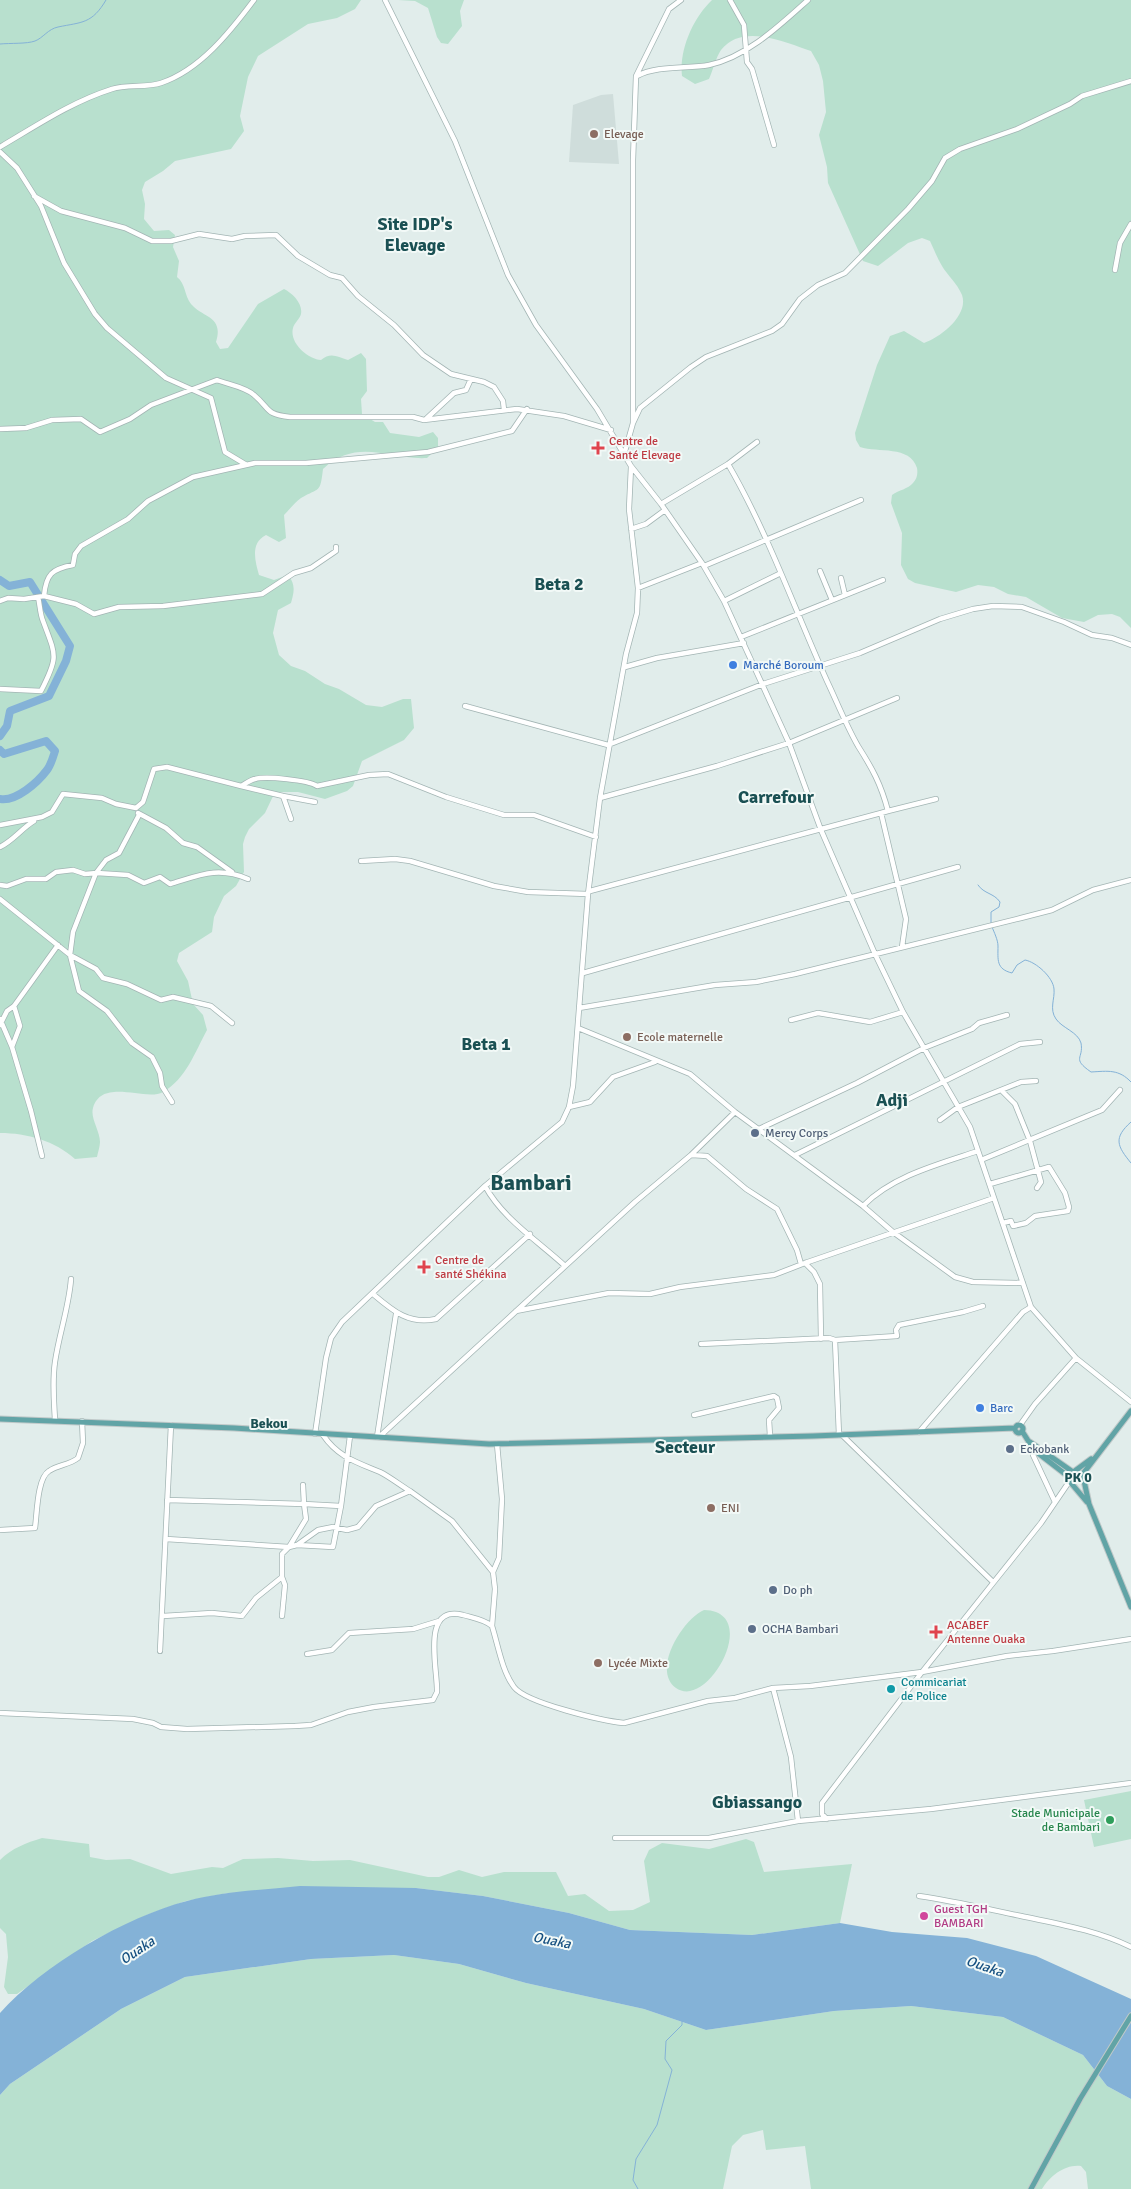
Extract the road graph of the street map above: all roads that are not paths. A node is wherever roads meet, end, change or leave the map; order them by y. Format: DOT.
graph roads {
  1 [pos="254,0"];
  2 [pos="385,0"];
  3 [pos="681,0"];
  4 [pos="730,0"];
  5 [pos="808,0"];
  6 [pos="746,49"];
  7 [pos="636,76"];
  8 [pos="1131,81"];
  9 [pos="774,145"];
  10 [pos="0,147"];
  11 [pos="0,152"];
  12 [pos="34,196"];
  13 [pos="1131,224"];
  14 [pos="1115,270"];
  15 [pos="470,379"];
  16 [pos="189,389"];
  17 [pos="527,409"];
  18 [pos="504,410"];
  19 [pos="424,420"];
  20 [pos="633,423"];
  21 [pos="0,429"];
  22 [pos="610,430"];
  23 [pos="757,442"];
  24 [pos="624,455"];
  25 [pos="245,464"];
  26 [pos="728,464"];
  27 [pos="631,466"];
  28 [pos="861,500"];
  29 [pos="662,504"];
  30 [pos="665,510"];
  31 [pos="631,529"];
  32 [pos="766,538"];
  33 [pos="336,547"];
  34 [pos="703,564"];
  35 [pos="820,571"];
  36 [pos="781,573"];
  37 [pos="841,578"];
  38 [pos="884,580"];
  39 [pos="638,588"];
  40 [pos="844,595"];
  41 [pos="41,597"];
  42 [pos="832,600"];
  43 [pos="724,601"];
  44 [pos="0,602"];
  45 [pos="798,613"];
  46 [pos="741,636"];
  47 [pos="744,643"];
  48 [pos="1131,645"];
  49 [pos="820,665"];
  50 [pos="625,667"];
  51 [pos="763,684"];
  52 [pos="0,689"];
  53 [pos="897,698"];
  54 [pos="465,706"];
  55 [pos="846,720"];
  56 [pos="789,743"];
  57 [pos="608,745"];
  58 [pos="241,786"];
  59 [pos="283,796"];
  60 [pos="600,798"];
  61 [pos="936,800"];
  62 [pos="315,802"];
  63 [pos="136,808"];
  64 [pos="888,810"];
  65 [pos="881,813"];
  66 [pos="139,815"];
  67 [pos="291,819"];
  68 [pos="37,820"];
  69 [pos="0,825"];
  70 [pos="821,830"];
  71 [pos="596,837"];
  72 [pos="0,846"];
  73 [pos="361,861"];
  74 [pos="958,867"];
  75 [pos="232,872"];
  76 [pos="96,873"];
  77 [pos="248,879"];
  78 [pos="1131,880"];
  79 [pos="898,883"];
  80 [pos="0,885"];
  81 [pos="589,892"];
  82 [pos="851,898"];
  83 [pos="0,900"];
  84 [pos="58,945"];
  85 [pos="902,947"];
  86 [pos="875,954"];
  87 [pos="70,955"];
  88 [pos="583,973"];
  89 [pos="14,1006"];
  90 [pos="580,1008"];
  91 [pos="903,1012"];
  92 [pos="1007,1015"];
  93 [pos="791,1020"];
  94 [pos="1,1022"];
  95 [pos="232,1023"];
  96 [pos="578,1028"];
  97 [pos="1040,1042"];
  98 [pos="12,1047"];
  99 [pos="924,1048"];
  100 [pos="655,1062"];
  101 [pos="942,1081"];
  102 [pos="1036,1081"];
  103 [pos="1120,1090"];
  104 [pos="1002,1091"];
  105 [pos="172,1102"];
  106 [pos="569,1107"];
  107 [pos="958,1107"];
  108 [pos="735,1112"];
  109 [pos="940,1120"];
  110 [pos="759,1129"];
  111 [pos="1030,1141"];
  112 [pos="978,1151"];
  113 [pos="691,1155"];
  114 [pos="795,1155"];
  115 [pos="42,1156"];
  116 [pos="981,1160"];
  117 [pos="1037,1170"];
  118 [pos="990,1184"];
  119 [pos="485,1186"];
  120 [pos="1037,1188"];
  121 [pos="994,1198"];
  122 [pos="863,1206"];
  123 [pos="1003,1223"];
  124 [pos="893,1232"];
  125 [pos="530,1234"];
  126 [pos="803,1263"];
  127 [pos="565,1266"];
  128 [pos="71,1279"];
  129 [pos="1023,1283"];
  130 [pos="373,1294"];
  131 [pos="983,1306"];
  132 [pos="1030,1307"];
  133 [pos="516,1311"];
  134 [pos="396,1314"];
  135 [pos="821,1339"];
  136 [pos="835,1340"];
  137 [pos="701,1344"];
  138 [pos="1076,1358"];
  139 [pos="1131,1402"];
  140 [pos="1131,1411"];
  141 [pos="694,1415"];
  142 [pos="0,1419"];
  143 [pos="55,1420"];
  144 [pos="82,1421"];
  145 [pos="171,1425"];
  146 [pos="1017,1426"];
  147 [pos="919,1432"];
  148 [pos="314,1434"];
  149 [pos="323,1435"];
  150 [pos="841,1435"];
  151 [pos="350,1436"];
  152 [pos="770,1436"];
  153 [pos="378,1437"];
  154 [pos="497,1444"];
  155 [pos="1036,1448"];
  156 [pos="1046,1457"];
  157 [pos="1093,1458"];
  158 [pos="347,1459"];
  159 [pos="1074,1471"];
  160 [pos="1083,1477"];
  161 [pos="1071,1482"];
  162 [pos="303,1485"];
  163 [pos="410,1491"];
  164 [pos="167,1500"];
  165 [pos="1055,1502"];
  166 [pos="304,1504"];
  167 [pos="1089,1504"];
  168 [pos="341,1506"];
  169 [pos="337,1528"];
  170 [pos="0,1530"];
  171 [pos="166,1539"];
  172 [pos="297,1545"];
  173 [pos="289,1546"];
  174 [pos="493,1572"];
  175 [pos="282,1577"];
  176 [pos="993,1582"];
  177 [pos="1131,1607"];
  178 [pos="164,1616"];
  179 [pos="282,1616"];
  180 [pos="439,1621"];
  181 [pos="492,1626"];
  182 [pos="1131,1639"];
  183 [pos="160,1651"];
  184 [pos="307,1654"];
  185 [pos="922,1672"];
  186 [pos="773,1688"];
  187 [pos="0,1713"];
  188 [pos="1131,1783"];
  189 [pos="827,1819"];
  190 [pos="798,1821"];
  191 [pos="614,1838"];
  192 [pos="919,1896"];
  193 [pos="1131,1947"];
  194 [pos="1131,2016"];
  195 [pos="1030,2189"];
  1 -- 10 [label="street"];
  2 -- 22 [label="street"];
  3 -- 7 [label="street"];
  4 -- 6 [label="street"];
  5 -- 6 [label="street"];
  6 -- 7 [label="street"];
  6 -- 9 [label="street"];
  7 -- 20 [label="street"];
  8 -- 20 [label="street"];
  11 -- 12 [label="street"];
  12 -- 15 [label="street"];
  12 -- 16 [label="street"];
  13 -- 14 [label="street"];
  15 -- 18 [label="street"];
  15 -- 19 [label="street"];
  16 -- 19 [label="street"];
  16 -- 21 [label="street"];
  16 -- 25 [label="street"];
  17 -- 18 [label="street"];
  17 -- 22 [label="street"];
  17 -- 25 [label="street"];
  18 -- 19 [label="street"];
  20 -- 24 [label="street"];
  22 -- 24 [label="street"];
  23 -- 26 [label="street"];
  24 -- 27 [label="street"];
  25 -- 41 [label="street"];
  26 -- 29 [label="street"];
  26 -- 32 [label="street"];
  27 -- 29 [label="street"];
  27 -- 31 [label="street"];
  28 -- 32 [label="street"];
  29 -- 30 [label="street"];
  30 -- 31 [label="street"];
  30 -- 34 [label="street"];
  31 -- 39 [label="street"];
  32 -- 34 [label="street"];
  32 -- 36 [label="street"];
  33 -- 41 [label="street"];
  34 -- 39 [label="street"];
  34 -- 43 [label="street"];
  35 -- 42 [label="street"];
  36 -- 43 [label="street"];
  36 -- 45 [label="street"];
  37 -- 40 [label="street"];
  38 -- 40 [label="street"];
  39 -- 50 [label="street"];
  40 -- 42 [label="street"];
  41 -- 44 [label="street"];
  41 -- 52 [label="street"];
  42 -- 45 [label="street"];
  43 -- 46 [label="street"];
  45 -- 46 [label="street"];
  45 -- 49 [label="street"];
  46 -- 47 [label="street"];
  47 -- 50 [label="street"];
  47 -- 51 [label="street"];
  48 -- 49 [label="street"];
  49 -- 51 [label="street"];
  49 -- 55 [label="street"];
  50 -- 57 [label="street"];
  51 -- 56 [label="street"];
  51 -- 57 [label="street"];
  53 -- 55 [label="street"];
  54 -- 57 [label="street"];
  55 -- 56 [label="street"];
  55 -- 64 [label="street"];
  56 -- 60 [label="street"];
  56 -- 70 [label="street"];
  57 -- 60 [label="street"];
  58 -- 59 [label="street"];
  58 -- 63 [label="street"];
  58 -- 71 [label="street"];
  59 -- 62 [label="street"];
  59 -- 67 [label="street"];
  60 -- 71 [label="street"];
  61 -- 64 [label="street"];
  63 -- 66 [label="street"];
  63 -- 68 [label="street"];
  64 -- 65 [label="street"];
  65 -- 70 [label="street"];
  65 -- 79 [label="street"];
  66 -- 75 [label="street"];
  66 -- 76 [label="street"];
  68 -- 69 [label="street"];
  68 -- 72 [label="street"];
  70 -- 81 [label="street"];
  70 -- 82 [label="street"];
  71 -- 81 [label="street"];
  73 -- 81 [label="street"];
  74 -- 79 [label="street"];
  75 -- 76 [label="street"];
  75 -- 77 [label="street"];
  76 -- 80 [label="street"];
  76 -- 87 [label="street"];
  78 -- 85 [label="street"];
  79 -- 82 [label="street"];
  79 -- 85 [label="street"];
  81 -- 88 [label="street"];
  82 -- 86 [label="street"];
  82 -- 88 [label="street"];
  83 -- 84 [label="street"];
  84 -- 87 [label="street"];
  84 -- 89 [label="street"];
  85 -- 86 [label="street"];
  86 -- 90 [label="street"];
  86 -- 91 [label="street"];
  87 -- 95 [label="street"];
  87 -- 105 [label="street"];
  88 -- 90 [label="street"];
  89 -- 94 [label="street"];
  89 -- 98 [label="street"];
  90 -- 96 [label="street"];
  91 -- 93 [label="street"];
  91 -- 99 [label="street"];
  92 -- 99 [label="street"];
  94 -- 98 [label="street"];
  96 -- 100 [label="street"];
  96 -- 106 [label="street"];
  97 -- 101 [label="street"];
  98 -- 115 [label="street"];
  99 -- 101 [label="street"];
  99 -- 110 [label="street"];
  100 -- 106 [label="street"];
  100 -- 108 [label="street"];
  101 -- 107 [label="street"];
  101 -- 114 [label="street"];
  102 -- 104 [label="street"];
  103 -- 111 [label="street"];
  104 -- 107 [label="street"];
  104 -- 111 [label="street"];
  106 -- 119 [label="street"];
  107 -- 109 [label="street"];
  107 -- 112 [label="street"];
  108 -- 110 [label="street"];
  108 -- 113 [label="street"];
  110 -- 114 [label="street"];
  111 -- 116 [label="street"];
  111 -- 117 [label="street"];
  112 -- 116 [label="street"];
  112 -- 122 [label="street"];
  113 -- 126 [label="street"];
  113 -- 127 [label="street"];
  114 -- 122 [label="street"];
  116 -- 118 [label="street"];
  117 -- 118 [label="street"];
  117 -- 120 [label="street"];
  117 -- 123 [label="street"];
  118 -- 121 [label="street"];
  119 -- 125 [label="street"];
  119 -- 130 [label="street"];
  121 -- 123 [label="street"];
  121 -- 124 [label="street"];
  122 -- 124 [label="street"];
  123 -- 129 [label="street"];
  124 -- 126 [label="street"];
  124 -- 129 [label="street"];
  125 -- 127 [label="street"];
  125 -- 134 [label="street"];
  126 -- 133 [label="street"];
  126 -- 135 [label="street"];
  127 -- 133 [label="street"];
  128 -- 143 [label="street"];
  129 -- 132 [label="street"];
  130 -- 134 [label="street"];
  130 -- 148 [label="street"];
  131 -- 136 [label="street"];
  132 -- 138 [label="street"];
  132 -- 147 [label="street"];
  133 -- 153 [label="street"];
  134 -- 153 [label="street"];
  135 -- 136 [label="street"];
  135 -- 137 [label="street"];
  136 -- 150 [label="street"];
  138 -- 139 [label="street"];
  138 -- 146 [label="street"];
  140 -- 157 [label="main road"];
  141 -- 152 [label="street"];
  142 -- 143 [label="main road"];
  143 -- 144 [label="main road"];
  144 -- 145 [label="main road"];
  144 -- 170 [label="street"];
  145 -- 148 [label="main road"];
  145 -- 164 [label="street"];
  146 -- 147 [label="main road"];
  146 -- 155 [label="main road"];
  147 -- 150 [label="main road"];
  148 -- 149 [label="main road"];
  149 -- 151 [label="main road"];
  149 -- 158 [label="street"];
  150 -- 152 [label="main road"];
  150 -- 176 [label="street"];
  151 -- 153 [label="main road"];
  151 -- 158 [label="street"];
  152 -- 154 [label="main road"];
  153 -- 154 [label="main road"];
  154 -- 174 [label="street"];
  155 -- 156 [label="main road"];
  155 -- 165 [label="street"];
  156 -- 159 [label="main road"];
  156 -- 161 [label="main road"];
  157 -- 159 [label="main road"];
  157 -- 160 [label="main road"];
  158 -- 163 [label="street"];
  158 -- 168 [label="street"];
  159 -- 160 [label="main road"];
  159 -- 161 [label="main road"];
  160 -- 161 [label="main road"];
  160 -- 167 [label="main road"];
  161 -- 165 [label="street"];
  161 -- 167 [label="main road"];
  162 -- 166 [label="street"];
  163 -- 169 [label="street"];
  163 -- 174 [label="street"];
  164 -- 166 [label="street"];
  164 -- 171 [label="street"];
  165 -- 176 [label="street"];
  166 -- 168 [label="street"];
  166 -- 173 [label="street"];
  167 -- 177 [label="main road"];
  168 -- 169 [label="street"];
  169 -- 172 [label="street"];
  169 -- 172 [label="street"];
  171 -- 173 [label="street"];
  171 -- 178 [label="street"];
  172 -- 173 [label="street"];
  173 -- 175 [label="street"];
  174 -- 181 [label="street"];
  175 -- 178 [label="street"];
  175 -- 179 [label="street"];
  176 -- 185 [label="street"];
  178 -- 183 [label="street"];
  180 -- 181 [label="street"];
  180 -- 184 [label="street"];
  180 -- 187 [label="street"];
  181 -- 186 [label="street"];
  182 -- 185 [label="street"];
  185 -- 186 [label="street"];
  185 -- 189 [label="street"];
  186 -- 190 [label="street"];
  188 -- 189 [label="street"];
  189 -- 190 [label="street"];
  190 -- 191 [label="street"];
  192 -- 193 [label="street"];
  194 -- 195 [label="main road"];
}
